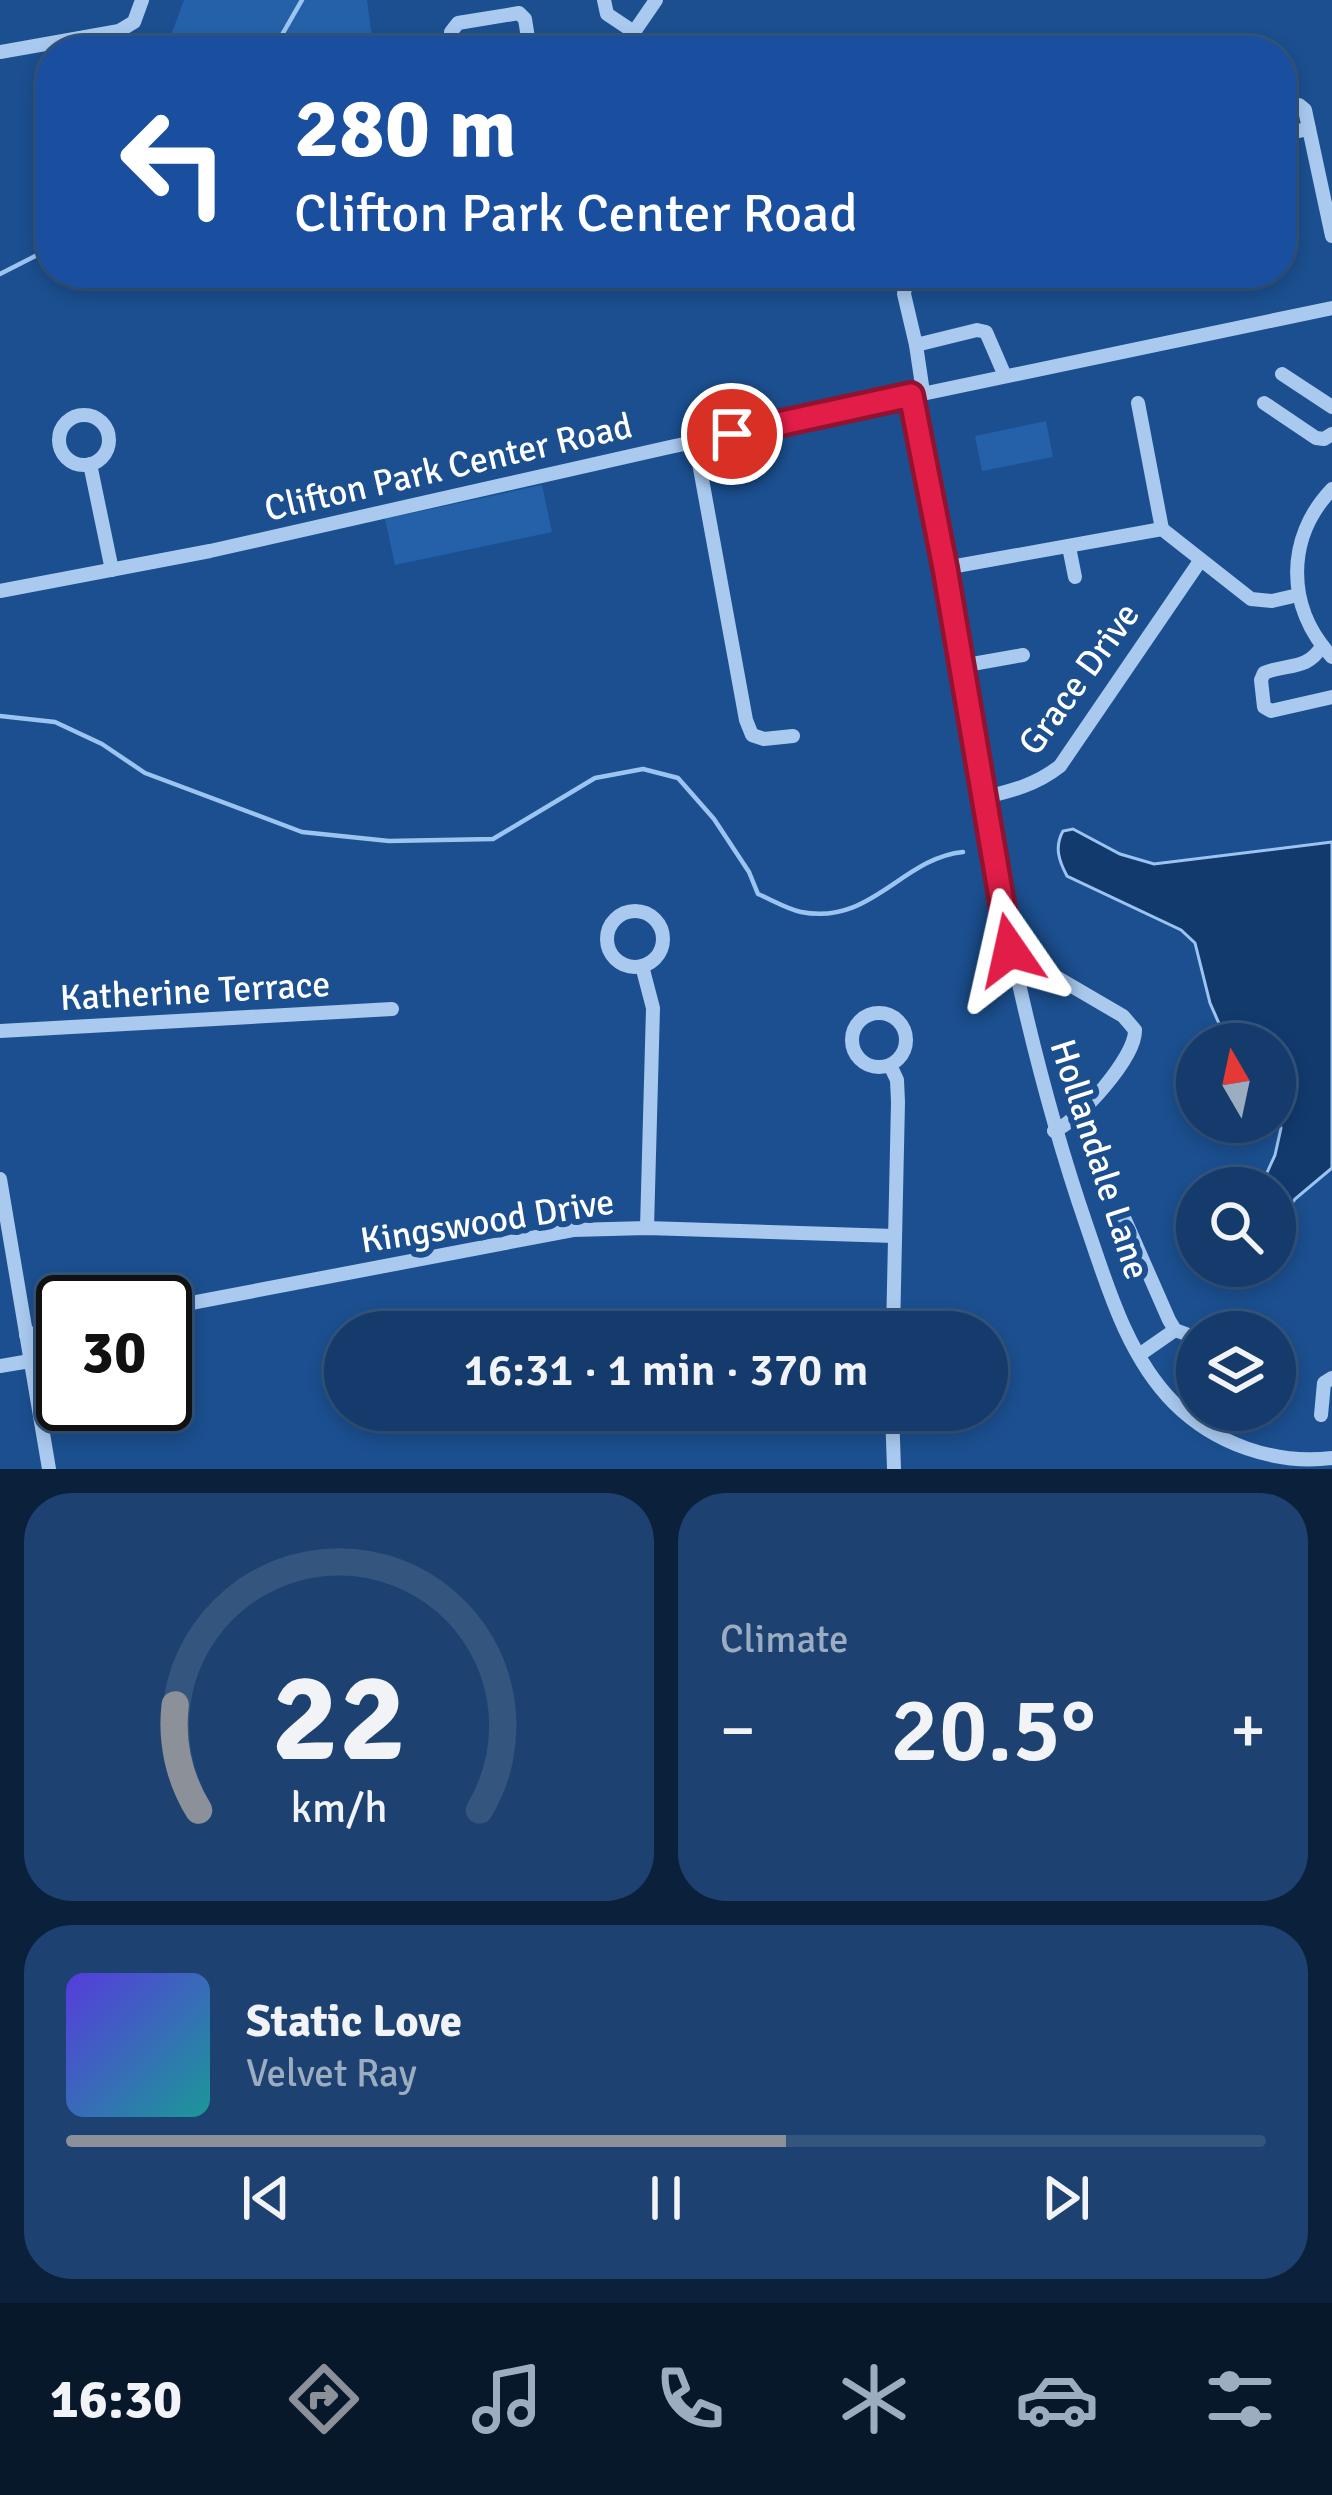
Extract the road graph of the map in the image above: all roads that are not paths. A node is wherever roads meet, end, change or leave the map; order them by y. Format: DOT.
graph roads {
  1 [pos="142,0"];
  2 [pos="604,0"];
  3 [pos="656,0"];
  4 [pos="634,32"];
  5 [pos="91,36"];
  6 [pos="451,36"];
  7 [pos="528,36"];
  8 [pos="636,36"];
  9 [pos="36,46"];
  10 [pos="0,52"];
  11 [pos="1296,107"];
  12 [pos="1309,129"];
  13 [pos="1296,131"];
  14 [pos="1332,236"];
  15 [pos="905,288"];
  16 [pos="1332,308"];
  17 [pos="916,345"];
  18 [pos="1282,374"];
  19 [pos="1005,376"];
  20 [pos="917,394"];
  21 [pos="1138,403"];
  22 [pos="1264,403"];
  23 [pos="1332,407"];
  24 [pos="1332,434"];
  25 [pos="695,442"];
  26 [pos="89,464"];
  27 [pos="1329,498"];
  28 [pos="1162,530"];
  29 [pos="1069,547"];
  30 [pos="1200,561"];
  31 [pos="945,568"];
  32 [pos="112,570"];
  33 [pos="1075,577"];
  34 [pos="0,591"];
  35 [pos="1298,595"];
  36 [pos="1327,652"];
  37 [pos="1023,655"];
  38 [pos="961,666"];
  39 [pos="1332,697"];
  40 [pos="794,736"];
  41 [pos="982,798"];
  42 [pos="1010,950"];
  43 [pos="642,966"];
  44 [pos="392,1010"];
  45 [pos="0,1031"];
  46 [pos="890,1065"];
  47 [pos="1054,1131"];
  48 [pos="0,1179"];
  49 [pos="1122,1214"];
  50 [pos="647,1228"];
  51 [pos="894,1236"];
  52 [pos="192,1303"];
  53 [pos="892,1311"];
  54 [pos="1175,1330"];
  55 [pos="36,1333"];
  56 [pos="26,1335"];
  57 [pos="1139,1354"];
  58 [pos="30,1361"];
  59 [pos="0,1366"];
  60 [pos="1332,1378"];
  61 [pos="1321,1415"];
  62 [pos="893,1431"];
  63 [pos="1332,1458"];
  64 [pos="49,1469"];
  65 [pos="894,1469"];
  1 -- 5 [label="street"];
  2 -- 4 [label="street"];
  3 -- 4 [label="street"];
  4 -- 8 [label="street"];
  6 -- 7 [label="street"];
  9 -- 10 [label="street"];
  11 -- 12 [label="street"];
  12 -- 13 [label="street"];
  12 -- 14 [label="street"];
  15 -- 17 [label="street, Hollandale Lane"];
  16 -- 19 [label="street, Clifton Park Center Road"];
  17 -- 19 [label="street"];
  17 -- 20 [label="street, Hollandale Lane"];
  18 -- 23 [label="street"];
  19 -- 20 [label="street, Clifton Park Center Road"];
  20 -- 25 [label="street, Clifton Park Center Road"];
  20 -- 31 [label="street, Hollandale Lane"];
  21 -- 28 [label="street"];
  22 -- 24 [label="street"];
  25 -- 32 [label="street, Clifton Park Center Road"];
  25 -- 40 [label="street"];
  26 -- 32 [label="street"];
  27 -- 35 [label="street"];
  28 -- 29 [label="street, Grace Drive"];
  28 -- 30 [label="street"];
  29 -- 31 [label="street, Grace Drive"];
  29 -- 33 [label="street"];
  30 -- 35 [label="street"];
  30 -- 41 [label="street, Grace Drive"];
  31 -- 38 [label="street, Hollandale Lane"];
  32 -- 34 [label="street, Clifton Park Center Road"];
  35 -- 36 [label="street"];
  36 -- 39 [label="street"];
  37 -- 38 [label="street"];
  38 -- 41 [label="street, Hollandale Lane"];
  41 -- 42 [label="street, Hollandale Lane"];
  42 -- 47 [label="street, Hollandale Lane"];
  42 -- 47 [label="street"];
  43 -- 43 [label="street"];
  43 -- 50 [label="street"];
  44 -- 45 [label="street, Katherine Terrace"];
  46 -- 46 [label="street"];
  46 -- 51 [label="street"];
  47 -- 57 [label="street, Hollandale Lane"];
  48 -- 56 [label="street"];
  49 -- 54 [label="street"];
  50 -- 51 [label="street, Kingswood Drive"];
  50 -- 52 [label="street, Kingswood Drive"];
  51 -- 53 [label="street"];
  54 -- 57 [label="street"];
  55 -- 56 [label="street"];
  56 -- 58 [label="street"];
  57 -- 63 [label="street, Hollandale Lane"];
  58 -- 59 [label="street"];
  58 -- 64 [label="street"];
  60 -- 61 [label="street"];
  62 -- 65 [label="street"];
}
